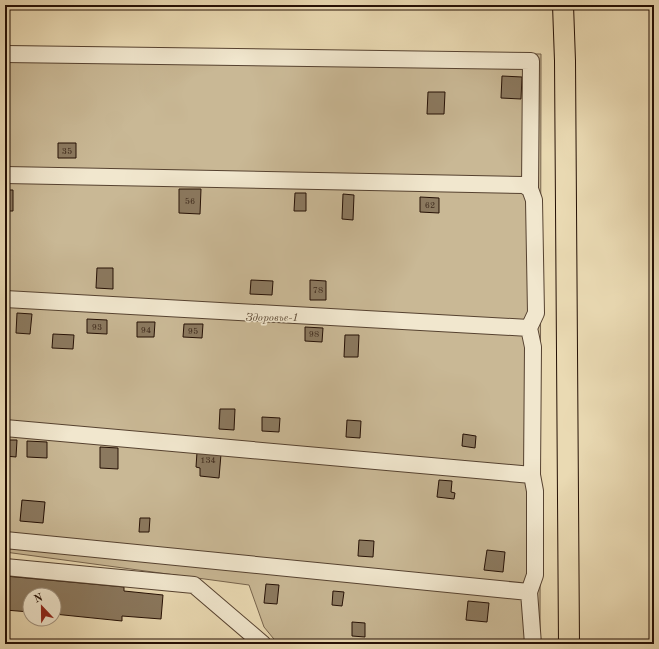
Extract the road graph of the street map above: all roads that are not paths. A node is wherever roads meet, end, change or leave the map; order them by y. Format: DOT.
graph roads {
  1 [pos="563,5"];
  2 [pos="5,54"];
  3 [pos="5,175"];
  4 [pos="530,189"];
  5 [pos="5,299"];
  6 [pos="530,328"];
  7 [pos="5,428"];
  8 [pos="532,474"];
  9 [pos="5,540"];
  10 [pos="5,567"];
  11 [pos="529,592"];
  12 [pos="263,644"];
  13 [pos="533,644"];
  14 [pos="569,644"];
  1 -- 14 [label="main road"];
  2 -- 4 [label="street"];
  3 -- 4 [label="street"];
  4 -- 6 [label="street"];
  5 -- 6 [label="street"];
  6 -- 8 [label="street"];
  7 -- 8 [label="street"];
  8 -- 11 [label="street"];
  9 -- 11 [label="street"];
  10 -- 12 [label="street"];
  11 -- 13 [label="street"];
}
